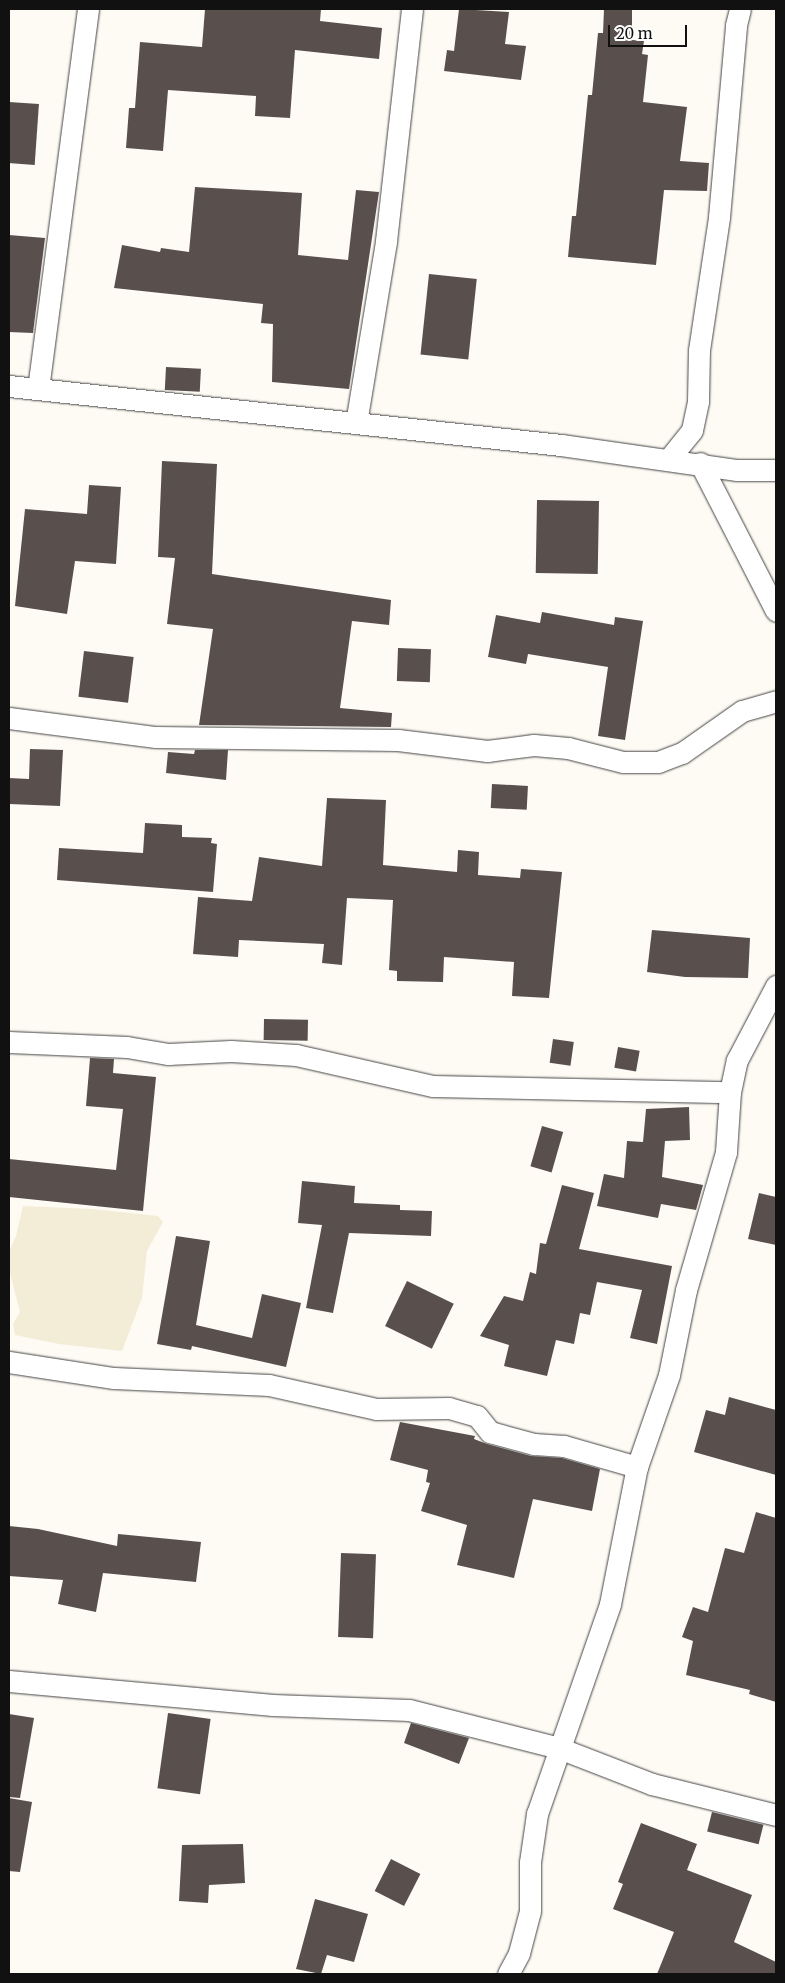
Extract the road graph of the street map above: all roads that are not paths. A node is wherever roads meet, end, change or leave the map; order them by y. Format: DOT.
graph roads {
  1 [pos="88,9"];
  2 [pos="412,9"];
  3 [pos="740,9"];
  4 [pos="9,386"];
  5 [pos="38,389"];
  6 [pos="356,423"];
  7 [pos="668,460"];
  8 [pos="700,462"];
  9 [pos="776,470"];
  10 [pos="775,606"];
  11 [pos="776,701"];
  12 [pos="9,718"];
  13 [pos="776,986"];
  14 [pos="9,1042"];
  15 [pos="730,1092"];
  16 [pos="9,1362"];
  17 [pos="637,1467"];
  18 [pos="9,1682"];
  19 [pos="560,1748"];
  20 [pos="587,1760"];
  21 [pos="552,1772"];
  22 [pos="776,1815"];
  23 [pos="508,1974"];
  1 -- 5 [label="street"];
  2 -- 6 [label="street"];
  3 -- 7 [label="street"];
  4 -- 5 [label="street"];
  5 -- 6 [label="street"];
  6 -- 7 [label="street"];
  7 -- 8 [label="street"];
  8 -- 9 [label="street"];
  8 -- 10 [label="street"];
  11 -- 12 [label="street"];
  13 -- 15 [label="street"];
  14 -- 15 [label="street"];
  15 -- 17 [label="street"];
  16 -- 17 [label="street"];
  17 -- 19 [label="street"];
  18 -- 19 [label="street"];
  19 -- 20 [label="street"];
  19 -- 21 [label="street"];
  20 -- 21 [label="street"];
  20 -- 22 [label="street"];
  21 -- 23 [label="street"];
}
